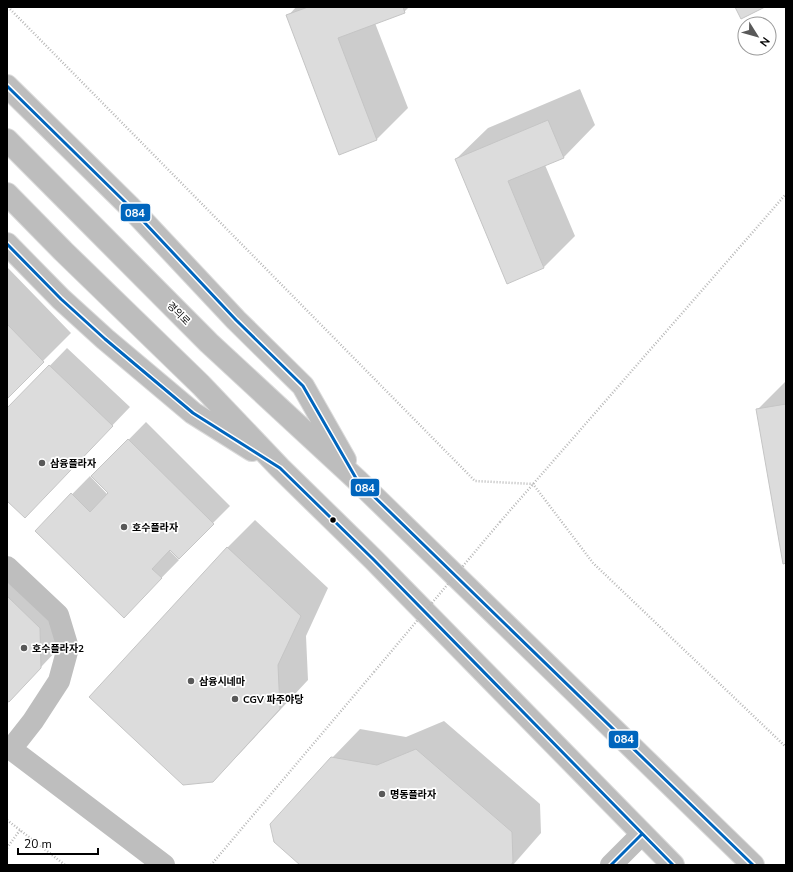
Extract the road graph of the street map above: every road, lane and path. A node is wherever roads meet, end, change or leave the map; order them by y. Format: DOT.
graph roads {
  1 [pos="8,7"];
  2 [pos="7,86"];
  3 [pos="7,140"];
  4 [pos="7,194"];
  5 [pos="786,194"];
  6 [pos="7,244"];
  7 [pos="280,468"];
  8 [pos="357,480"];
  9 [pos="533,484"];
  10 [pos="7,567"];
  11 [pos="9,748"];
  12 [pos="786,748"];
  13 [pos="7,820"];
  14 [pos="20,830"];
  15 [pos="642,834"];
  16 [pos="7,848"];
  17 [pos="65,865"];
  18 [pos="164,865"];
  19 [pos="211,865"];
  20 [pos="610,865"];
  21 [pos="673,865"];
  22 [pos="753,865"];
  1 -- 9 [label="path"];
  2 -- 8 [label="main road, 경의로"];
  3 -- 8 [label="main road, 경의로"];
  4 -- 7 [label="main road"];
  5 -- 9 [label="path"];
  6 -- 7 [label="main road"];
  7 -- 15 [label="main road"];
  8 -- 22 [label="main road, 경의로"];
  9 -- 12 [label="path"];
  9 -- 19 [label="path, bridge"];
  10 -- 11 [label="street"];
  11 -- 18 [label="street"];
  13 -- 14 [label="path"];
  14 -- 16 [label="path"];
  14 -- 17 [label="path"];
  15 -- 20 [label="street"];
  15 -- 21 [label="main road"];
}
